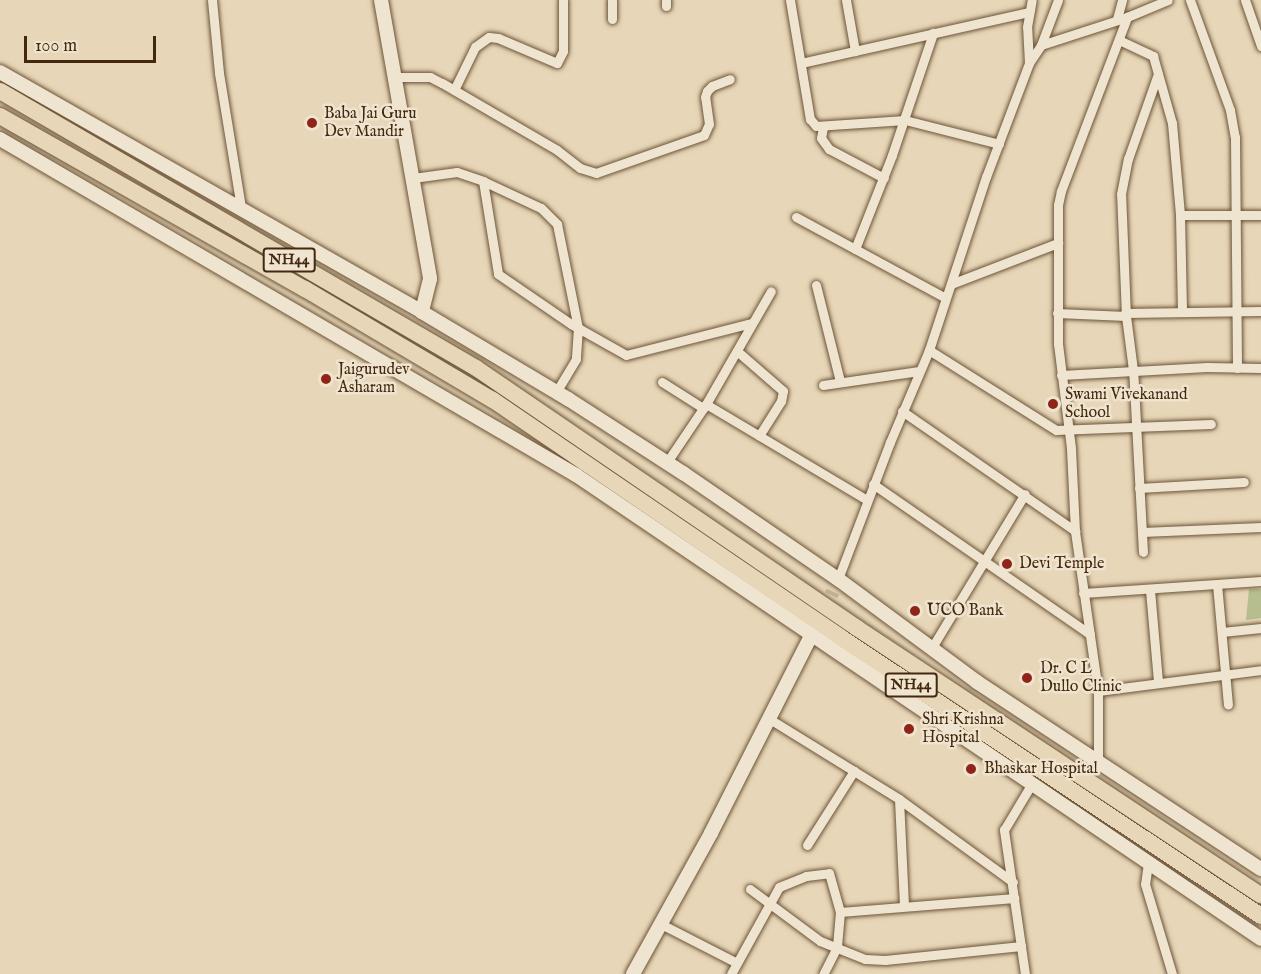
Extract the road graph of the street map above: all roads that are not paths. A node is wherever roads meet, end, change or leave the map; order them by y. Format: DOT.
graph roads {
  1 [pos="212,0"];
  2 [pos="381,0"];
  3 [pos="563,0"];
  4 [pos="612,0"];
  5 [pos="790,0"];
  6 [pos="846,0"];
  7 [pos="1032,0"];
  8 [pos="1058,0"];
  9 [pos="1122,0"];
  10 [pos="1168,0"];
  11 [pos="1190,0"];
  12 [pos="1245,0"];
  13 [pos="1029,12"];
  14 [pos="1127,17"];
  15 [pos="612,19"];
  16 [pos="1117,19"];
  17 [pos="933,33"];
  18 [pos="1119,40"];
  19 [pos="1260,42"];
  20 [pos="1041,45"];
  21 [pos="855,51"];
  22 [pos="801,63"];
  23 [pos="1029,63"];
  24 [pos="0,72"];
  25 [pos="1158,74"];
  26 [pos="396,77"];
  27 [pos="730,79"];
  28 [pos="454,90"];
  29 [pos="0,91"];
  30 [pos="0,116"];
  31 [pos="905,120"];
  32 [pos="823,127"];
  33 [pos="0,139"];
  34 [pos="999,144"];
  35 [pos="413,178"];
  36 [pos="884,178"];
  37 [pos="483,181"];
  38 [pos="240,208"];
  39 [pos="1180,215"];
  40 [pos="1261,215"];
  41 [pos="1237,216"];
  42 [pos="796,217"];
  43 [pos="1058,243"];
  44 [pos="855,249"];
  45 [pos="951,284"];
  46 [pos="816,285"];
  47 [pos="771,291"];
  48 [pos="946,298"];
  49 [pos="1238,311"];
  50 [pos="1261,311"];
  51 [pos="422,312"];
  52 [pos="1182,312"];
  53 [pos="1057,313"];
  54 [pos="1126,315"];
  55 [pos="752,323"];
  56 [pos="578,328"];
  57 [pos="929,350"];
  58 [pos="736,351"];
  59 [pos="1237,368"];
  60 [pos="1261,368"];
  61 [pos="1133,370"];
  62 [pos="919,371"];
  63 [pos="1061,375"];
  64 [pos="840,381"];
  65 [pos="662,382"];
  66 [pos="823,385"];
  67 [pos="556,392"];
  68 [pos="704,406"];
  69 [pos="902,411"];
  70 [pos="1211,424"];
  71 [pos="1135,428"];
  72 [pos="1068,431"];
  73 [pos="759,436"];
  74 [pos="667,462"];
  75 [pos="1244,482"];
  76 [pos="873,484"];
  77 [pos="1139,488"];
  78 [pos="1025,494"];
  79 [pos="867,500"];
  80 [pos="1261,526"];
  81 [pos="1075,531"];
  82 [pos="1142,532"];
  83 [pos="1143,552"];
  84 [pos="985,560"];
  85 [pos="1261,581"];
  86 [pos="1217,584"];
  87 [pos="836,585"];
  88 [pos="1150,590"];
  89 [pos="1083,593"];
  90 [pos="1261,628"];
  91 [pos="1222,632"];
  92 [pos="812,634"];
  93 [pos="1090,634"];
  94 [pos="931,649"];
  95 [pos="1261,670"];
  96 [pos="1226,676"];
  97 [pos="1158,682"];
  98 [pos="1098,691"];
  99 [pos="1228,705"];
  100 [pos="768,718"];
  101 [pos="1098,763"];
  102 [pos="854,771"];
  103 [pos="1031,785"];
  104 [pos="899,799"];
  105 [pos="807,845"];
  106 [pos="1148,863"];
  107 [pos="1261,869"];
  108 [pos="1013,882"];
  109 [pos="750,889"];
  110 [pos="1261,895"];
  111 [pos="1014,898"];
  112 [pos="769,903"];
  113 [pos="904,906"];
  114 [pos="840,912"];
  115 [pos="1261,916"];
  116 [pos="661,924"];
  117 [pos="1261,939"];
  118 [pos="1021,946"];
  119 [pos="837,947"];
  120 [pos="737,963"];
  121 [pos="633,974"];
  122 [pos="731,974"];
  123 [pos="823,974"];
  124 [pos="1025,974"];
  125 [pos="1172,974"];
  1 -- 38 [label="street"];
  2 -- 26 [label="street"];
  3 -- 28 [label="street"];
  4 -- 15 [label="street"];
  5 -- 22 [label="street"];
  6 -- 21 [label="street"];
  7 -- 13 [label="street"];
  8 -- 20 [label="street"];
  9 -- 16 [label="street"];
  10 -- 14 [label="street"];
  11 -- 41 [label="street"];
  12 -- 19 [label="street"];
  13 -- 17 [label="street"];
  13 -- 23 [label="street"];
  14 -- 16 [label="street"];
  14 -- 18 [label="street"];
  16 -- 20 [label="street"];
  17 -- 21 [label="street"];
  17 -- 31 [label="street"];
  18 -- 25 [label="street"];
  18 -- 43 [label="street"];
  20 -- 23 [label="street"];
  21 -- 22 [label="street"];
  22 -- 32 [label="street"];
  23 -- 34 [label="street"];
  24 -- 38 [label="street"];
  25 -- 39 [label="street"];
  25 -- 54 [label="street"];
  26 -- 28 [label="street"];
  26 -- 35 [label="street"];
  27 -- 28 [label="street"];
  29 -- 110 [label="highway, NH44"];
  30 -- 115 [label="highway, NH44"];
  31 -- 32 [label="street"];
  31 -- 34 [label="street"];
  31 -- 36 [label="street"];
  32 -- 36 [label="street"];
  33 -- 92 [label="street"];
  34 -- 45 [label="street"];
  35 -- 37 [label="street"];
  35 -- 51 [label="street"];
  36 -- 44 [label="street"];
  37 -- 56 [label="street"];
  37 -- 56 [label="street"];
  38 -- 51 [label="street"];
  39 -- 41 [label="street"];
  39 -- 52 [label="street"];
  40 -- 41 [label="street"];
  41 -- 49 [label="street"];
  42 -- 44 [label="street"];
  43 -- 45 [label="street"];
  43 -- 53 [label="street"];
  44 -- 48 [label="street"];
  45 -- 48 [label="street"];
  46 -- 64 [label="street"];
  47 -- 55 [label="street"];
  48 -- 57 [label="street"];
  49 -- 50 [label="street"];
  49 -- 52 [label="street"];
  49 -- 59 [label="street"];
  51 -- 67 [label="street"];
  52 -- 54 [label="street"];
  53 -- 54 [label="street"];
  53 -- 63 [label="street"];
  54 -- 61 [label="street"];
  55 -- 56 [label="street"];
  55 -- 58 [label="street"];
  56 -- 67 [label="street"];
  57 -- 62 [label="street"];
  57 -- 72 [label="street"];
  58 -- 68 [label="street"];
  58 -- 73 [label="street"];
  59 -- 60 [label="street"];
  59 -- 61 [label="street"];
  61 -- 63 [label="street"];
  61 -- 71 [label="street"];
  62 -- 64 [label="street"];
  62 -- 69 [label="street"];
  63 -- 72 [label="street"];
  64 -- 66 [label="street"];
  65 -- 68 [label="street"];
  67 -- 74 [label="street"];
  68 -- 73 [label="street"];
  68 -- 74 [label="street"];
  69 -- 76 [label="street"];
  69 -- 78 [label="street"];
  70 -- 71 [label="street"];
  71 -- 72 [label="street"];
  71 -- 77 [label="street"];
  72 -- 81 [label="street"];
  73 -- 79 [label="street"];
  74 -- 87 [label="street"];
  75 -- 77 [label="street"];
  76 -- 79 [label="street"];
  76 -- 84 [label="street"];
  77 -- 82 [label="street"];
  78 -- 81 [label="street"];
  78 -- 84 [label="street"];
  79 -- 87 [label="street"];
  80 -- 82 [label="street"];
  81 -- 89 [label="street"];
  82 -- 83 [label="street"];
  84 -- 93 [label="street"];
  84 -- 94 [label="street"];
  85 -- 86 [label="street"];
  86 -- 88 [label="street"];
  86 -- 91 [label="street"];
  87 -- 94 [label="street"];
  88 -- 89 [label="street"];
  88 -- 97 [label="street"];
  89 -- 93 [label="street"];
  90 -- 91 [label="street"];
  91 -- 96 [label="street"];
  92 -- 100 [label="street"];
  92 -- 103 [label="street"];
  93 -- 98 [label="street"];
  94 -- 101 [label="street"];
  95 -- 96 [label="street"];
  96 -- 97 [label="street"];
  96 -- 99 [label="street"];
  97 -- 98 [label="street"];
  98 -- 101 [label="street"];
  100 -- 102 [label="street"];
  100 -- 116 [label="street"];
  101 -- 107 [label="street"];
  102 -- 104 [label="street"];
  102 -- 105 [label="street"];
  103 -- 106 [label="street"];
  103 -- 108 [label="street"];
  104 -- 108 [label="street"];
  104 -- 113 [label="street"];
  106 -- 117 [label="street"];
  106 -- 125 [label="street"];
  108 -- 111 [label="street"];
  109 -- 112 [label="street"];
  111 -- 113 [label="street"];
  111 -- 118 [label="street"];
  112 -- 114 [label="street"];
  112 -- 119 [label="street"];
  112 -- 120 [label="street"];
  113 -- 114 [label="street"];
  114 -- 119 [label="street"];
  116 -- 120 [label="street"];
  116 -- 121 [label="street"];
  118 -- 119 [label="street"];
  118 -- 124 [label="street"];
  119 -- 123 [label="street"];
  120 -- 122 [label="street"];
}
